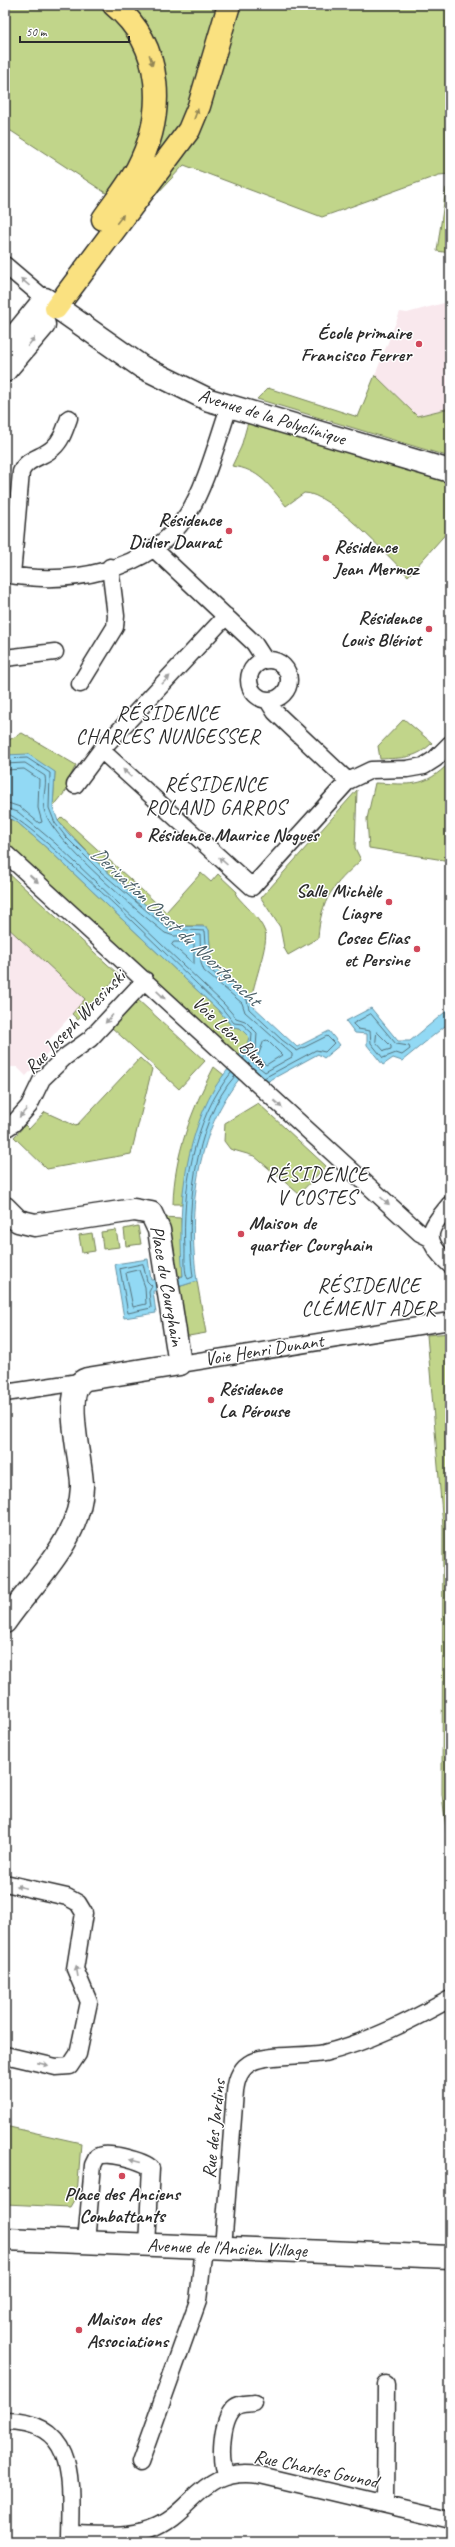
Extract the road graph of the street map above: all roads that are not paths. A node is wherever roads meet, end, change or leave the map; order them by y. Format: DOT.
graph roads {
  1 [pos="114,5"];
  2 [pos="229,5"];
  3 [pos="5,265"];
  4 [pos="51,304"];
  5 [pos="5,348"];
  6 [pos="5,371"];
  7 [pos="229,407"];
  8 [pos="69,418"];
  9 [pos="450,471"];
  10 [pos="153,548"];
  11 [pos="110,567"];
  12 [pos="8,575"];
  13 [pos="226,616"];
  14 [pos="55,652"];
  15 [pos="5,658"];
  16 [pos="265,660"];
  17 [pos="80,684"];
  18 [pos="268,701"];
  19 [pos="450,744"];
  20 [pos="101,750"];
  21 [pos="348,781"];
  22 [pos="75,785"];
  23 [pos="5,853"];
  24 [pos="145,980"];
  25 [pos="5,1129"];
  26 [pos="450,1204"];
  27 [pos="5,1208"];
  28 [pos="430,1238"];
  29 [pos="450,1265"];
  30 [pos="450,1321"];
  31 [pos="180,1364"];
  32 [pos="79,1382"];
  33 [pos="5,1393"];
  34 [pos="5,1622"];
  35 [pos="5,1883"];
  36 [pos="450,1999"];
  37 [pos="5,2055"];
  38 [pos="5,2239"];
  39 [pos="86,2242"];
  40 [pos="147,2245"];
  41 [pos="213,2248"];
  42 [pos="450,2257"];
  43 [pos="386,2384"];
  44 [pos="254,2403"];
  45 [pos="5,2421"];
  46 [pos="140,2463"];
  47 [pos="226,2476"];
  48 [pos="385,2504"];
  49 [pos="450,2520"];
  50 [pos="70,2538"];
  1 -- 4 [label="highway, one-way"];
  4 -- 2 [label="highway, one-way"];
  4 -- 3 [label="street, one-way"];
  4 -- 5 [label="street"];
  6 -- 4 [label="street, one-way"];
  4 -- 7 [label="street, Avenue de la Polyclinique"];
  7 -- 9 [label="street, Avenue de la Polyclinique"];
  7 -- 10 [label="street"];
  8 -- 12 [label="street"];
  10 -- 11 [label="street"];
  10 -- 13 [label="street"];
  11 -- 12 [label="street"];
  11 -- 17 [label="street"];
  13 -- 16 [label="street"];
  20 -- 13 [label="street, one-way"];
  14 -- 15 [label="street"];
  16 -- 18 [label="street"];
  16 -- 18 [label="street"];
  18 -- 21 [label="street"];
  19 -- 21 [label="street"];
  21 -- 20 [label="street, one-way"];
  20 -- 22 [label="street"];
  23 -- 24 [label="street, Voie Léon Blum, one-way"];
  24 -- 25 [label="street, Rue Joseph Wresinski, one-way"];
  24 -- 28 [label="street, Voie Léon Blum, one-way"];
  26 -- 28 [label="street"];
  27 -- 31 [label="street, Place du Courghain"];
  28 -- 29 [label="street"];
  30 -- 31 [label="street, Voie Henri Dunant"];
  31 -- 32 [label="street, Voie Henri Dunant"];
  32 -- 33 [label="street"];
  32 -- 34 [label="street"];
  37 -- 35 [label="street, one-way"];
  36 -- 41 [label="street, Rue des Jardins"];
  38 -- 39 [label="street, Avenue de l'Ancien Village"];
  39 -- 40 [label="street, Avenue de l'Ancien Village"];
  40 -- 39 [label="street, one-way"];
  40 -- 41 [label="street, Avenue de l'Ancien Village"];
  41 -- 42 [label="street, Avenue de l'Ancien Village"];
  41 -- 46 [label="street, Rue des Jardins"];
  43 -- 48 [label="street"];
  44 -- 47 [label="street"];
  45 -- 50 [label="street"];
  47 -- 48 [label="street, Rue Charles Gounod"];
  47 -- 50 [label="street, Rue Charles Gounod"];
  48 -- 49 [label="street, Rue Charles Gounod"];
}
